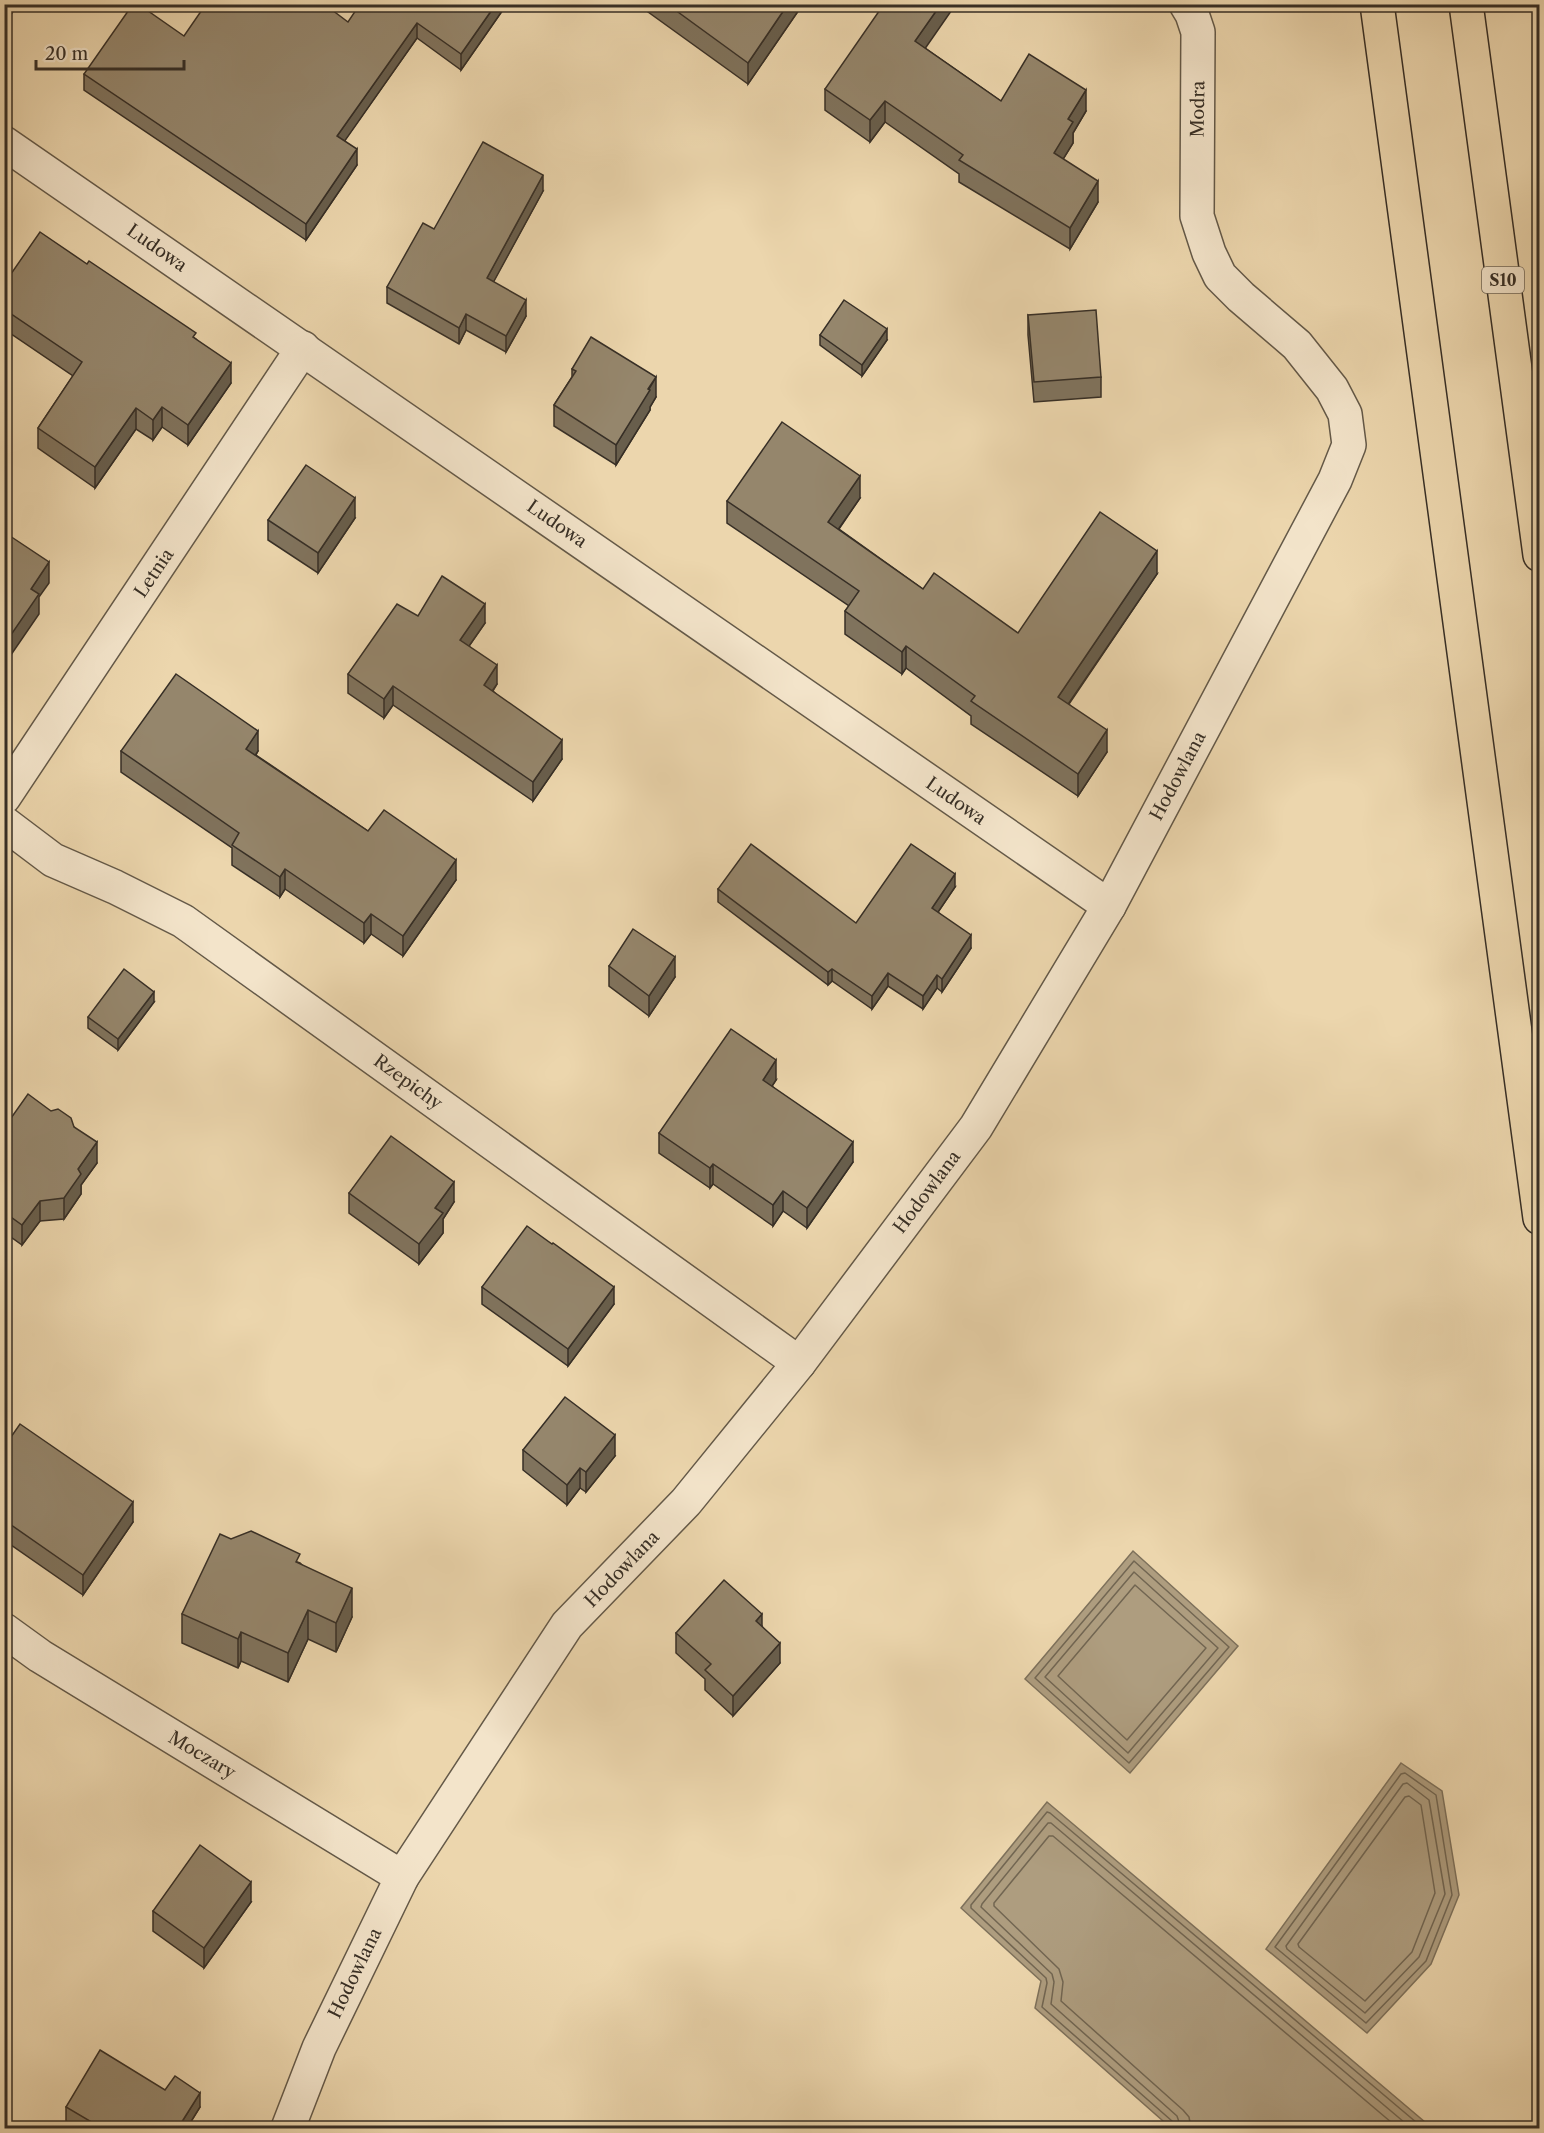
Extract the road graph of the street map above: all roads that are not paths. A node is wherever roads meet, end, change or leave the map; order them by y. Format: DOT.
graph roads {
  1 [pos="1186,4"];
  2 [pos="1377,4"];
  3 [pos="1466,4"];
  4 [pos="4,143"];
  5 [pos="1197,216"];
  6 [pos="303,348"];
  7 [pos="1539,555"];
  8 [pos="4,797"];
  9 [pos="4,823"];
  10 [pos="1109,906"];
  11 [pos="1539,1218"];
  12 [pos="799,1363"];
  13 [pos="4,1630"];
  14 [pos="402,1877"];
  15 [pos="288,2128"];
  1 -- 5 [label="street, Modra"];
  2 -- 11 [label="highway"];
  3 -- 7 [label="highway, S10"];
  4 -- 6 [label="street, Ludowa"];
  5 -- 10 [label="street, Hodowlana"];
  6 -- 8 [label="street, Letnia"];
  6 -- 10 [label="street, Ludowa"];
  9 -- 12 [label="street, Rzepichy"];
  10 -- 12 [label="street, Hodowlana"];
  12 -- 14 [label="street, Hodowlana"];
  13 -- 14 [label="street, Moczary"];
  14 -- 15 [label="street, Hodowlana"];
}
